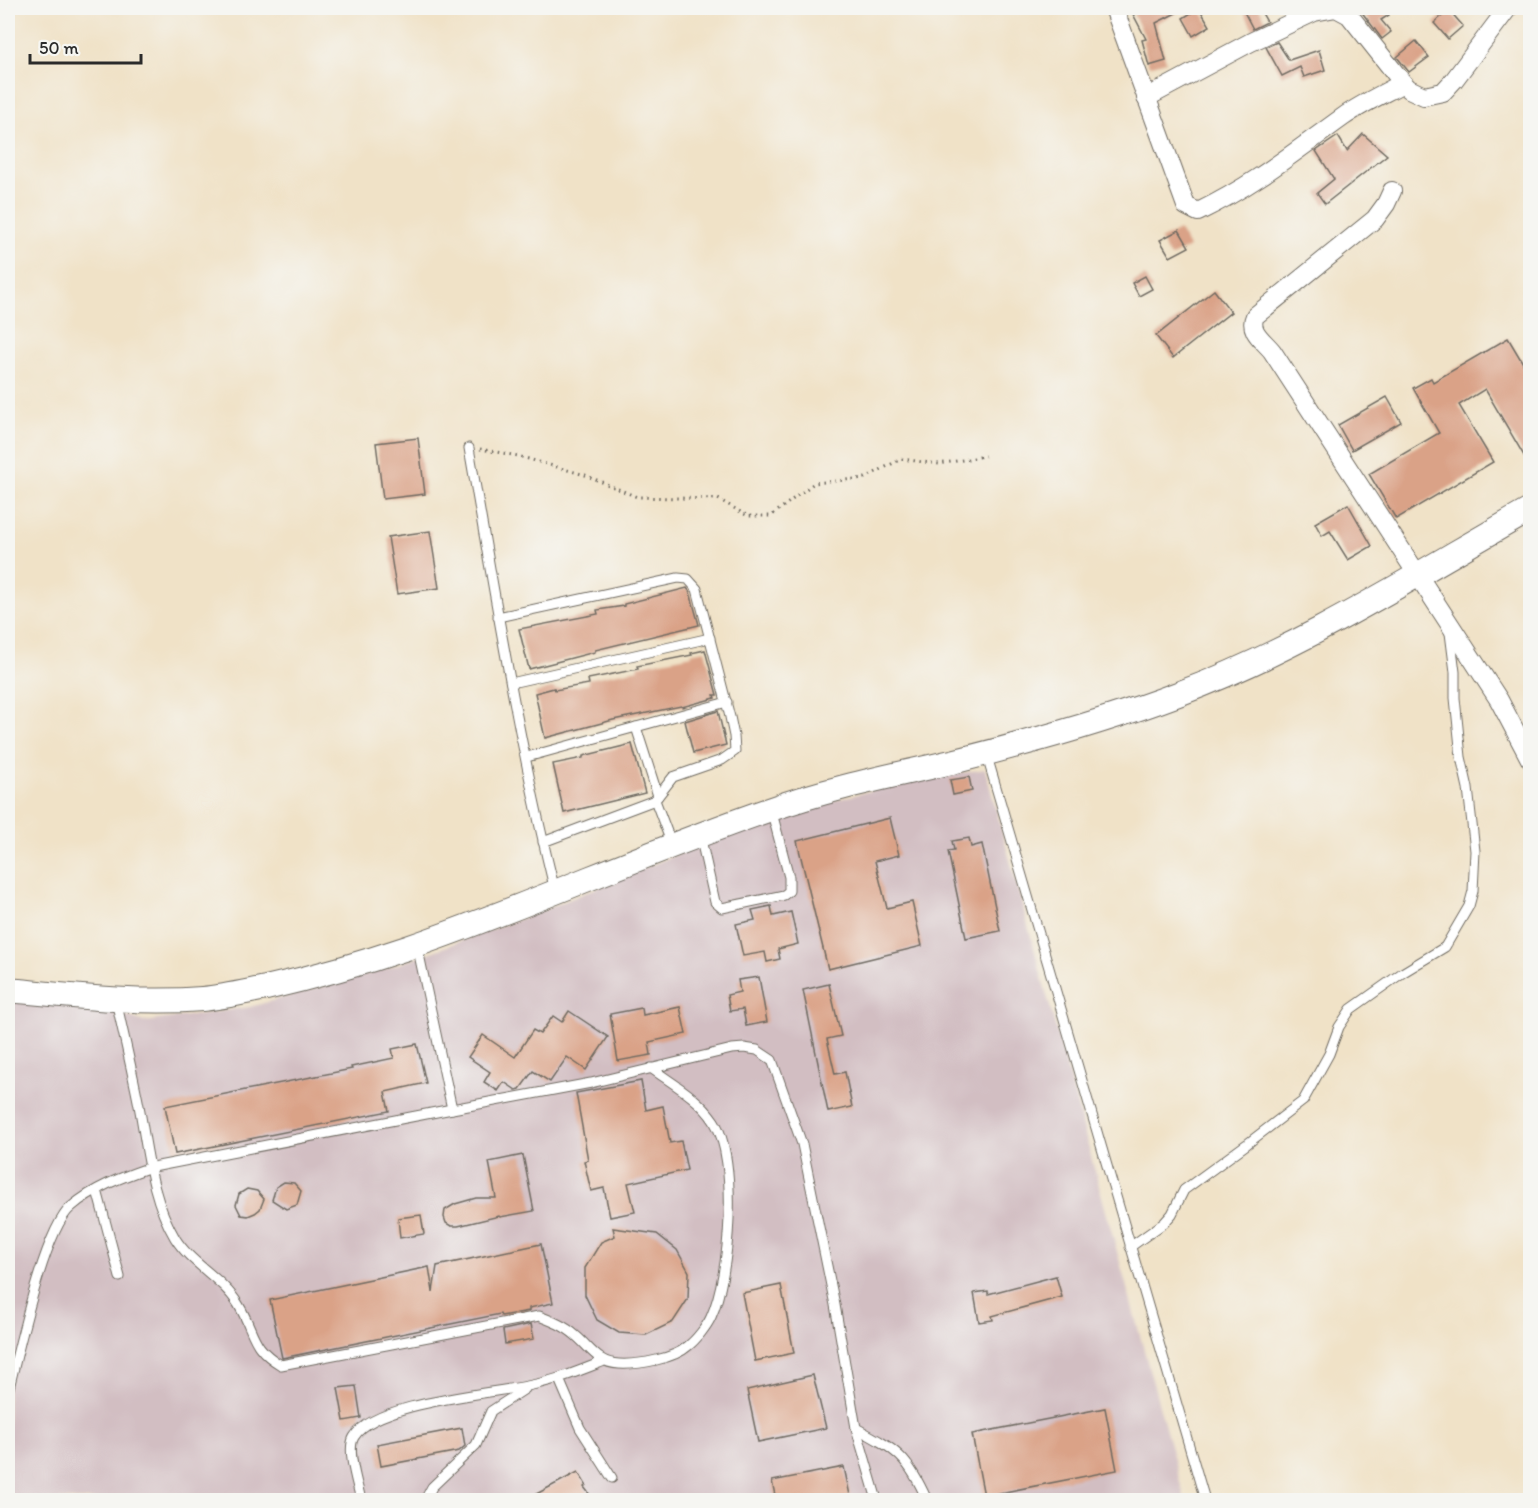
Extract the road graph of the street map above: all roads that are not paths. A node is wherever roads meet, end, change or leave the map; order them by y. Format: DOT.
graph roads {
  1 [pos="1114,8"];
  2 [pos="1336,8"];
  3 [pos="1508,8"];
  4 [pos="1403,83"];
  5 [pos="1146,98"];
  6 [pos="1392,191"];
  7 [pos="469,448"];
  8 [pos="1530,510"];
  9 [pos="1418,573"];
  10 [pos="498,617"];
  11 [pos="1449,626"];
  12 [pos="710,638"];
  13 [pos="512,683"];
  14 [pos="727,702"];
  15 [pos="636,727"];
  16 [pos="986,753"];
  17 [pos="527,757"];
  18 [pos="1530,759"];
  19 [pos="656,798"];
  20 [pos="771,809"];
  21 [pos="700,835"];
  22 [pos="543,842"];
  23 [pos="672,845"];
  24 [pos="556,893"];
  25 [pos="417,945"];
  26 [pos="8,990"];
  27 [pos="116,1000"];
  28 [pos="651,1068"];
  29 [pos="452,1109"];
  30 [pos="148,1168"];
  31 [pos="97,1190"];
  32 [pos="1130,1247"];
  33 [pos="120,1277"];
  34 [pos="602,1362"];
  35 [pos="559,1379"];
  36 [pos="530,1386"];
  37 [pos="8,1392"];
  38 [pos="856,1428"];
  39 [pos="612,1478"];
  40 [pos="361,1500"];
  41 [pos="425,1500"];
  42 [pos="877,1500"];
  43 [pos="927,1500"];
  44 [pos="1205,1500"];
  1 -- 5 [label="street"];
  2 -- 4 [label="street"];
  2 -- 5 [label="street"];
  3 -- 4 [label="street"];
  4 -- 5 [label="street"];
  6 -- 9 [label="street"];
  7 -- 10 [label="lane"];
  8 -- 9 [label="street"];
  9 -- 11 [label="street"];
  9 -- 16 [label="street"];
  10 -- 12 [label="lane"];
  10 -- 13 [label="lane"];
  11 -- 18 [label="street"];
  11 -- 32 [label="lane"];
  12 -- 13 [label="lane"];
  12 -- 14 [label="lane"];
  13 -- 17 [label="lane"];
  14 -- 15 [label="lane"];
  14 -- 19 [label="lane"];
  15 -- 17 [label="lane"];
  15 -- 19 [label="lane"];
  16 -- 20 [label="street"];
  16 -- 32 [label="lane"];
  17 -- 22 [label="lane"];
  19 -- 22 [label="lane"];
  19 -- 23 [label="lane"];
  20 -- 21 [label="street"];
  20 -- 21 [label="lane"];
  21 -- 23 [label="street"];
  22 -- 24 [label="lane"];
  23 -- 24 [label="street"];
  24 -- 25 [label="street"];
  25 -- 27 [label="street"];
  25 -- 29 [label="lane"];
  26 -- 27 [label="street"];
  27 -- 30 [label="lane"];
  28 -- 29 [label="lane"];
  28 -- 34 [label="lane"];
  28 -- 38 [label="lane"];
  29 -- 30 [label="lane"];
  30 -- 31 [label="lane"];
  30 -- 34 [label="lane"];
  31 -- 33 [label="lane"];
  31 -- 37 [label="lane"];
  32 -- 44 [label="lane"];
  34 -- 35 [label="lane"];
  35 -- 36 [label="lane"];
  35 -- 39 [label="lane"];
  36 -- 40 [label="lane"];
  36 -- 41 [label="lane"];
  38 -- 42 [label="lane"];
  38 -- 43 [label="lane"];
}
